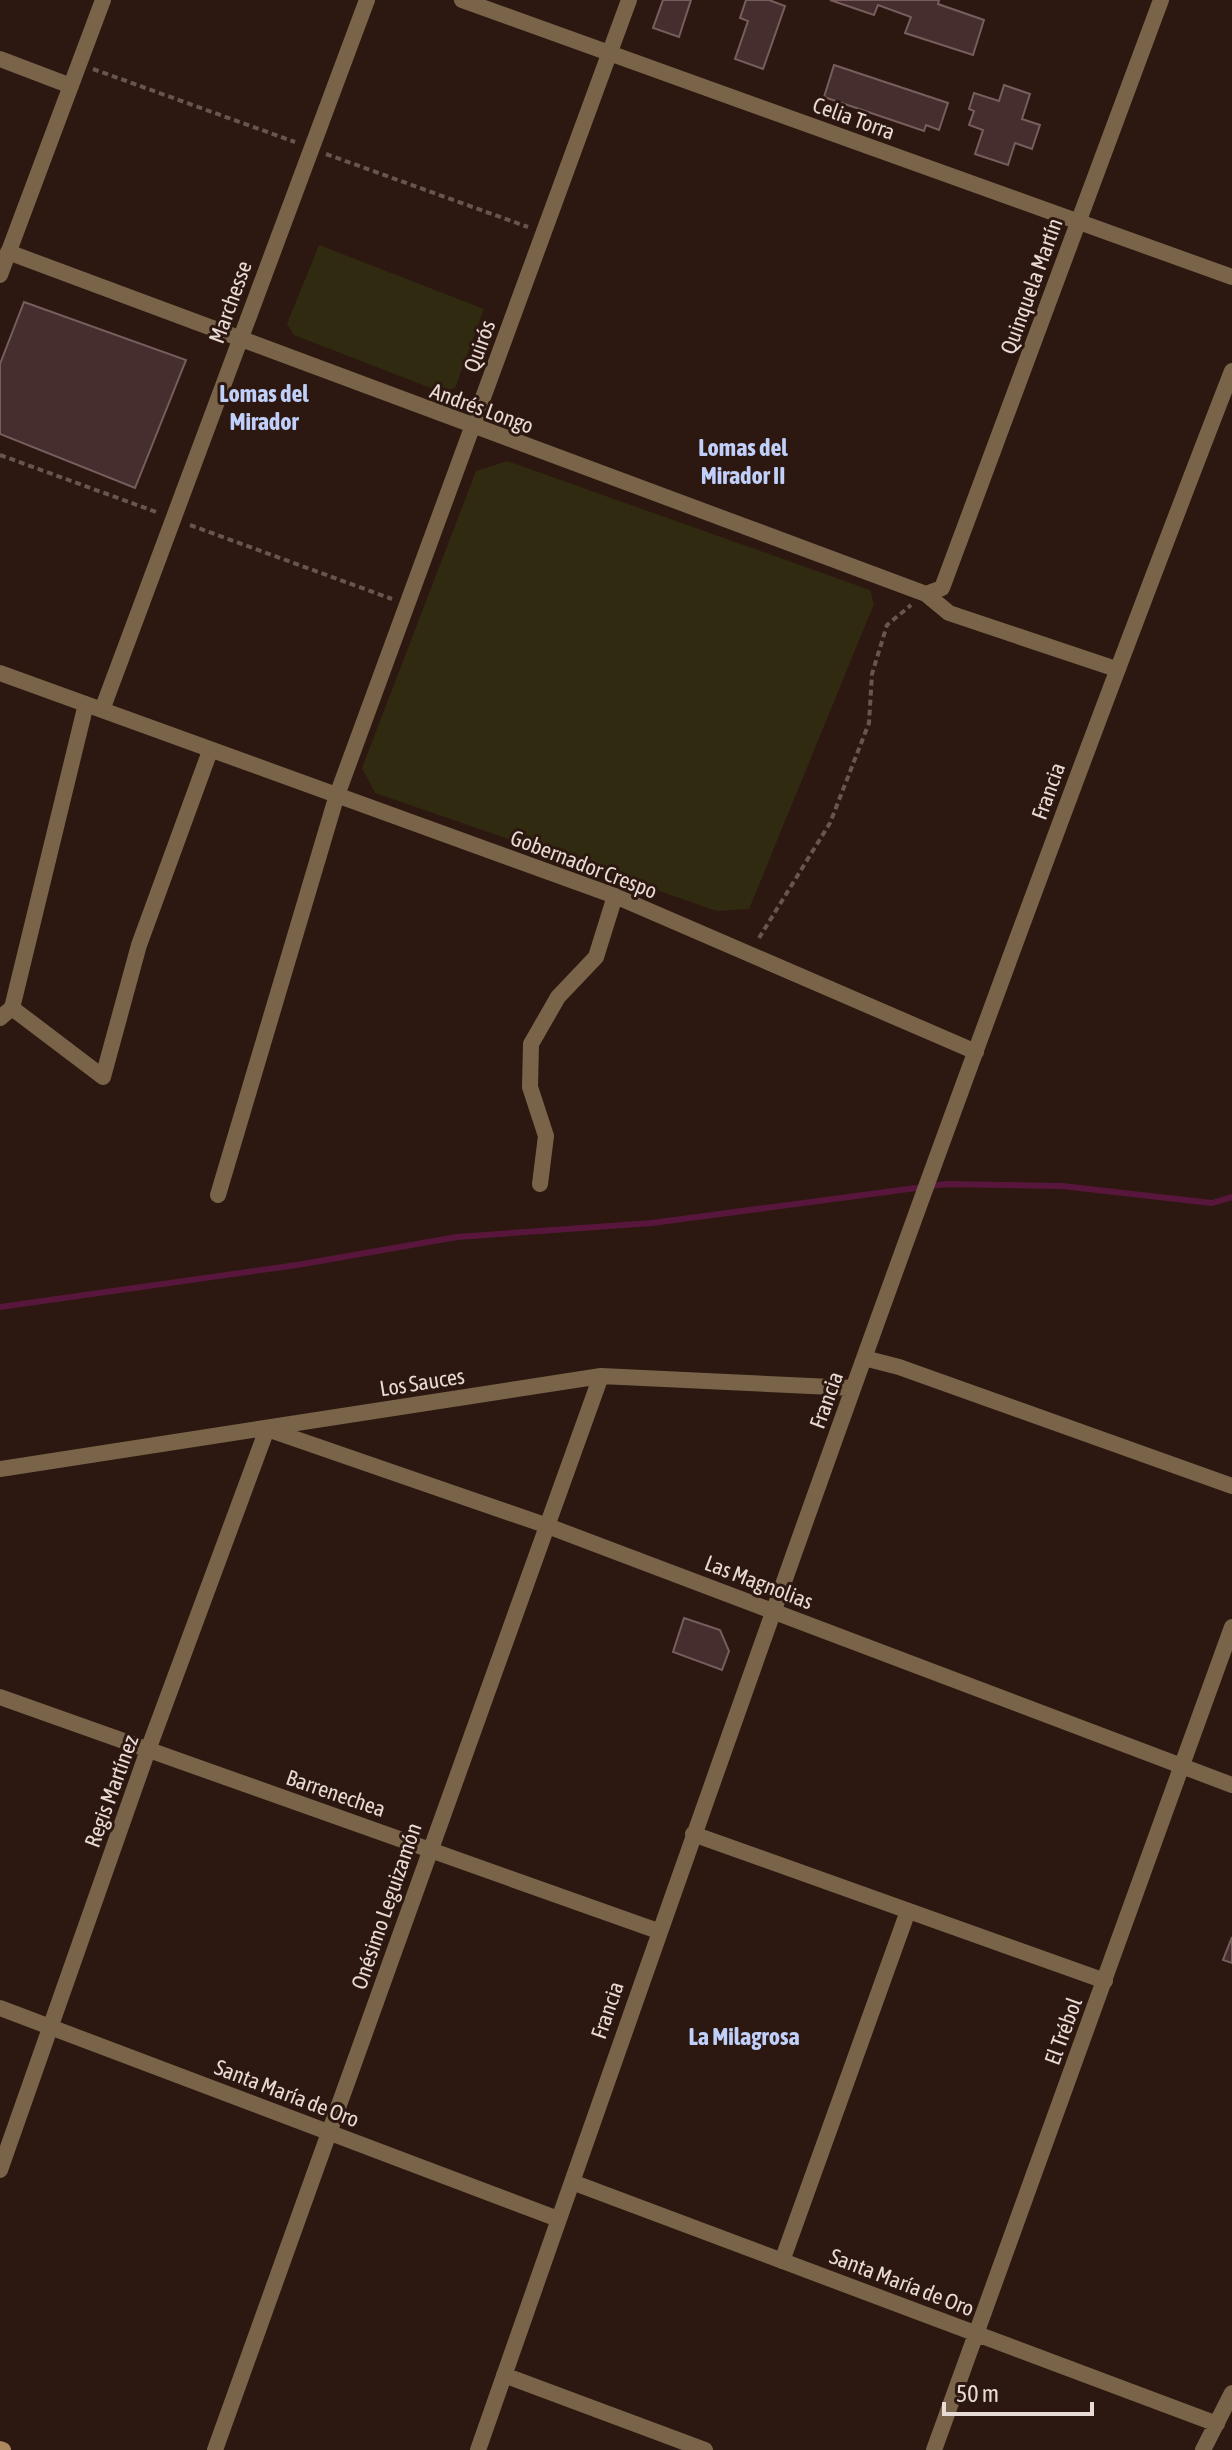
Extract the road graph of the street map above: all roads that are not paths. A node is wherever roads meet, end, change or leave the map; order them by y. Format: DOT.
graph roads {
  1 [pos="103,0"];
  2 [pos="367,0"];
  3 [pos="462,0"];
  4 [pos="629,0"];
  5 [pos="1161,0"];
  6 [pos="609,53"];
  7 [pos="0,59"];
  8 [pos="71,86"];
  9 [pos="1079,222"];
  10 [pos="8,252"];
  11 [pos="0,275"];
  12 [pos="1232,277"];
  13 [pos="240,340"];
  14 [pos="1232,371"];
  15 [pos="472,428"];
  16 [pos="926,594"];
  17 [pos="1116,669"];
  18 [pos="0,673"];
  19 [pos="94,707"];
  20 [pos="210,751"];
  21 [pos="336,798"];
  22 [pos="615,896"];
  23 [pos="6,1013"];
  24 [pos="976,1052"];
  25 [pos="540,1184"];
  26 [pos="218,1195"];
  27 [pos="864,1358"];
  28 [pos="601,1376"];
  29 [pos="853,1388"];
  30 [pos="267,1429"];
  31 [pos="0,1469"];
  32 [pos="1232,1486"];
  33 [pos="545,1525"];
  34 [pos="771,1610"];
  35 [pos="1232,1627"];
  36 [pos="0,1697"];
  37 [pos="148,1750"];
  38 [pos="1182,1766"];
  39 [pos="1232,1785"];
  40 [pos="693,1834"];
  41 [pos="430,1849"];
  42 [pos="908,1911"];
  43 [pos="658,1931"];
  44 [pos="1105,1981"];
  45 [pos="0,2008"];
  46 [pos="51,2027"];
  47 [pos="329,2133"];
  48 [pos="0,2170"];
  49 [pos="572,2182"];
  50 [pos="558,2219"];
  51 [pos="782,2261"];
  52 [pos="976,2334"];
  53 [pos="504,2375"];
  54 [pos="1232,2393"];
  55 [pos="1217,2424"];
  56 [pos="215,2450"];
  57 [pos="478,2450"];
  58 [pos="705,2450"];
  59 [pos="934,2450"];
  60 [pos="1203,2450"];
  1 -- 8 [label="street"];
  2 -- 13 [label="street, Marchesse"];
  3 -- 6 [label="street, Celia Torra"];
  4 -- 6 [label="street, Quirós"];
  5 -- 9 [label="street, Quinquela Martín"];
  6 -- 9 [label="street, Celia Torra"];
  6 -- 15 [label="street, Quirós"];
  7 -- 8 [label="street"];
  8 -- 10 [label="street"];
  9 -- 12 [label="street, Celia Torra"];
  9 -- 16 [label="street, Quinquela Martín"];
  10 -- 11 [label="street"];
  10 -- 13 [label="street, Andrés Longo"];
  13 -- 15 [label="street, Andrés Longo"];
  13 -- 19 [label="street, Marchesse"];
  14 -- 17 [label="street, Francia"];
  15 -- 16 [label="street, Andrés Longo"];
  15 -- 21 [label="street, Quirós"];
  16 -- 17 [label="street, Andrés Longo"];
  17 -- 24 [label="street, Francia"];
  18 -- 19 [label="street, Gobernador Crespo"];
  19 -- 20 [label="street, Gobernador Crespo"];
  19 -- 23 [label="street, Marchesse"];
  20 -- 21 [label="street, Gobernador Crespo"];
  20 -- 23 [label="street"];
  21 -- 22 [label="street, Gobernador Crespo"];
  21 -- 26 [label="street, Quirós"];
  22 -- 24 [label="street, Gobernador Crespo"];
  22 -- 25 [label="street"];
  24 -- 27 [label="street, Francia"];
  27 -- 29 [label="street, Francia"];
  27 -- 32 [label="street"];
  28 -- 29 [label="street, Los Sauces"];
  28 -- 30 [label="street, Los Sauces"];
  28 -- 33 [label="street, Onésimo Leguizamón"];
  29 -- 34 [label="street, Francia"];
  30 -- 31 [label="street, Los Sauces"];
  30 -- 33 [label="street, Las Magnolias"];
  30 -- 37 [label="street, Regis Martínez"];
  33 -- 34 [label="street, Las Magnolias"];
  33 -- 41 [label="street, Onésimo Leguizamón"];
  34 -- 38 [label="street, Las Magnolias"];
  34 -- 40 [label="street, Francia"];
  35 -- 38 [label="street, El Trébol"];
  36 -- 37 [label="street, Barrenechea"];
  37 -- 41 [label="street, Barrenechea"];
  37 -- 46 [label="street, Regis Martínez"];
  38 -- 39 [label="street, Las Magnolias"];
  38 -- 44 [label="street, El Trébol"];
  40 -- 42 [label="street"];
  40 -- 43 [label="street, Francia"];
  41 -- 43 [label="street, Barrenechea"];
  41 -- 47 [label="street, Onésimo Leguizamón"];
  42 -- 44 [label="street"];
  42 -- 51 [label="street"];
  43 -- 49 [label="street, Francia"];
  44 -- 52 [label="street, El Trébol"];
  45 -- 46 [label="street, Santa María de Oro"];
  46 -- 47 [label="street, Santa María de Oro"];
  46 -- 48 [label="street, Regis Martínez"];
  47 -- 50 [label="street, Santa María de Oro"];
  47 -- 56 [label="street, Onésimo Leguizamón"];
  49 -- 50 [label="street, Francia"];
  49 -- 51 [label="street, Santa María de Oro"];
  50 -- 53 [label="street, Francia"];
  51 -- 52 [label="street, Santa María de Oro"];
  52 -- 55 [label="street, Santa María de Oro"];
  52 -- 59 [label="street, El Trébol"];
  53 -- 57 [label="street, Francia"];
  53 -- 58 [label="street"];
  54 -- 55 [label="street"];
  55 -- 60 [label="street"];
}
